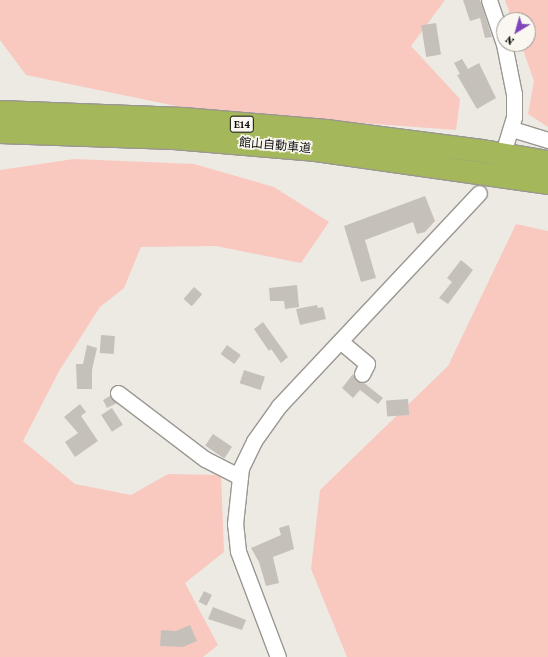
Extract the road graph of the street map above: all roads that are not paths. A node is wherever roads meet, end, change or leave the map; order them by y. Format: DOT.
graph roads {
  1 [pos="489,0"];
  2 [pos="496,21"];
  3 [pos="506,52"];
  4 [pos="0,112"];
  5 [pos="512,129"];
  6 [pos="0,132"];
  7 [pos="548,140"];
  8 [pos="506,144"];
  9 [pos="548,162"];
  10 [pos="548,183"];
  11 [pos="478,193"];
  12 [pos="340,341"];
  13 [pos="362,374"];
  14 [pos="118,393"];
  15 [pos="240,477"];
  16 [pos="278,657"];
  1 -- 2 [label="street"];
  3 -- 5 [label="street"];
  4 -- 9 [label="highway, 館山自動車道 / E14"];
  5 -- 7 [label="street"];
  5 -- 8 [label="street"];
  6 -- 10 [label="highway, 館山自動車道 / E14"];
  11 -- 12 [label="street"];
  12 -- 13 [label="street"];
  12 -- 15 [label="street"];
  14 -- 15 [label="street"];
  15 -- 16 [label="street"];
}
